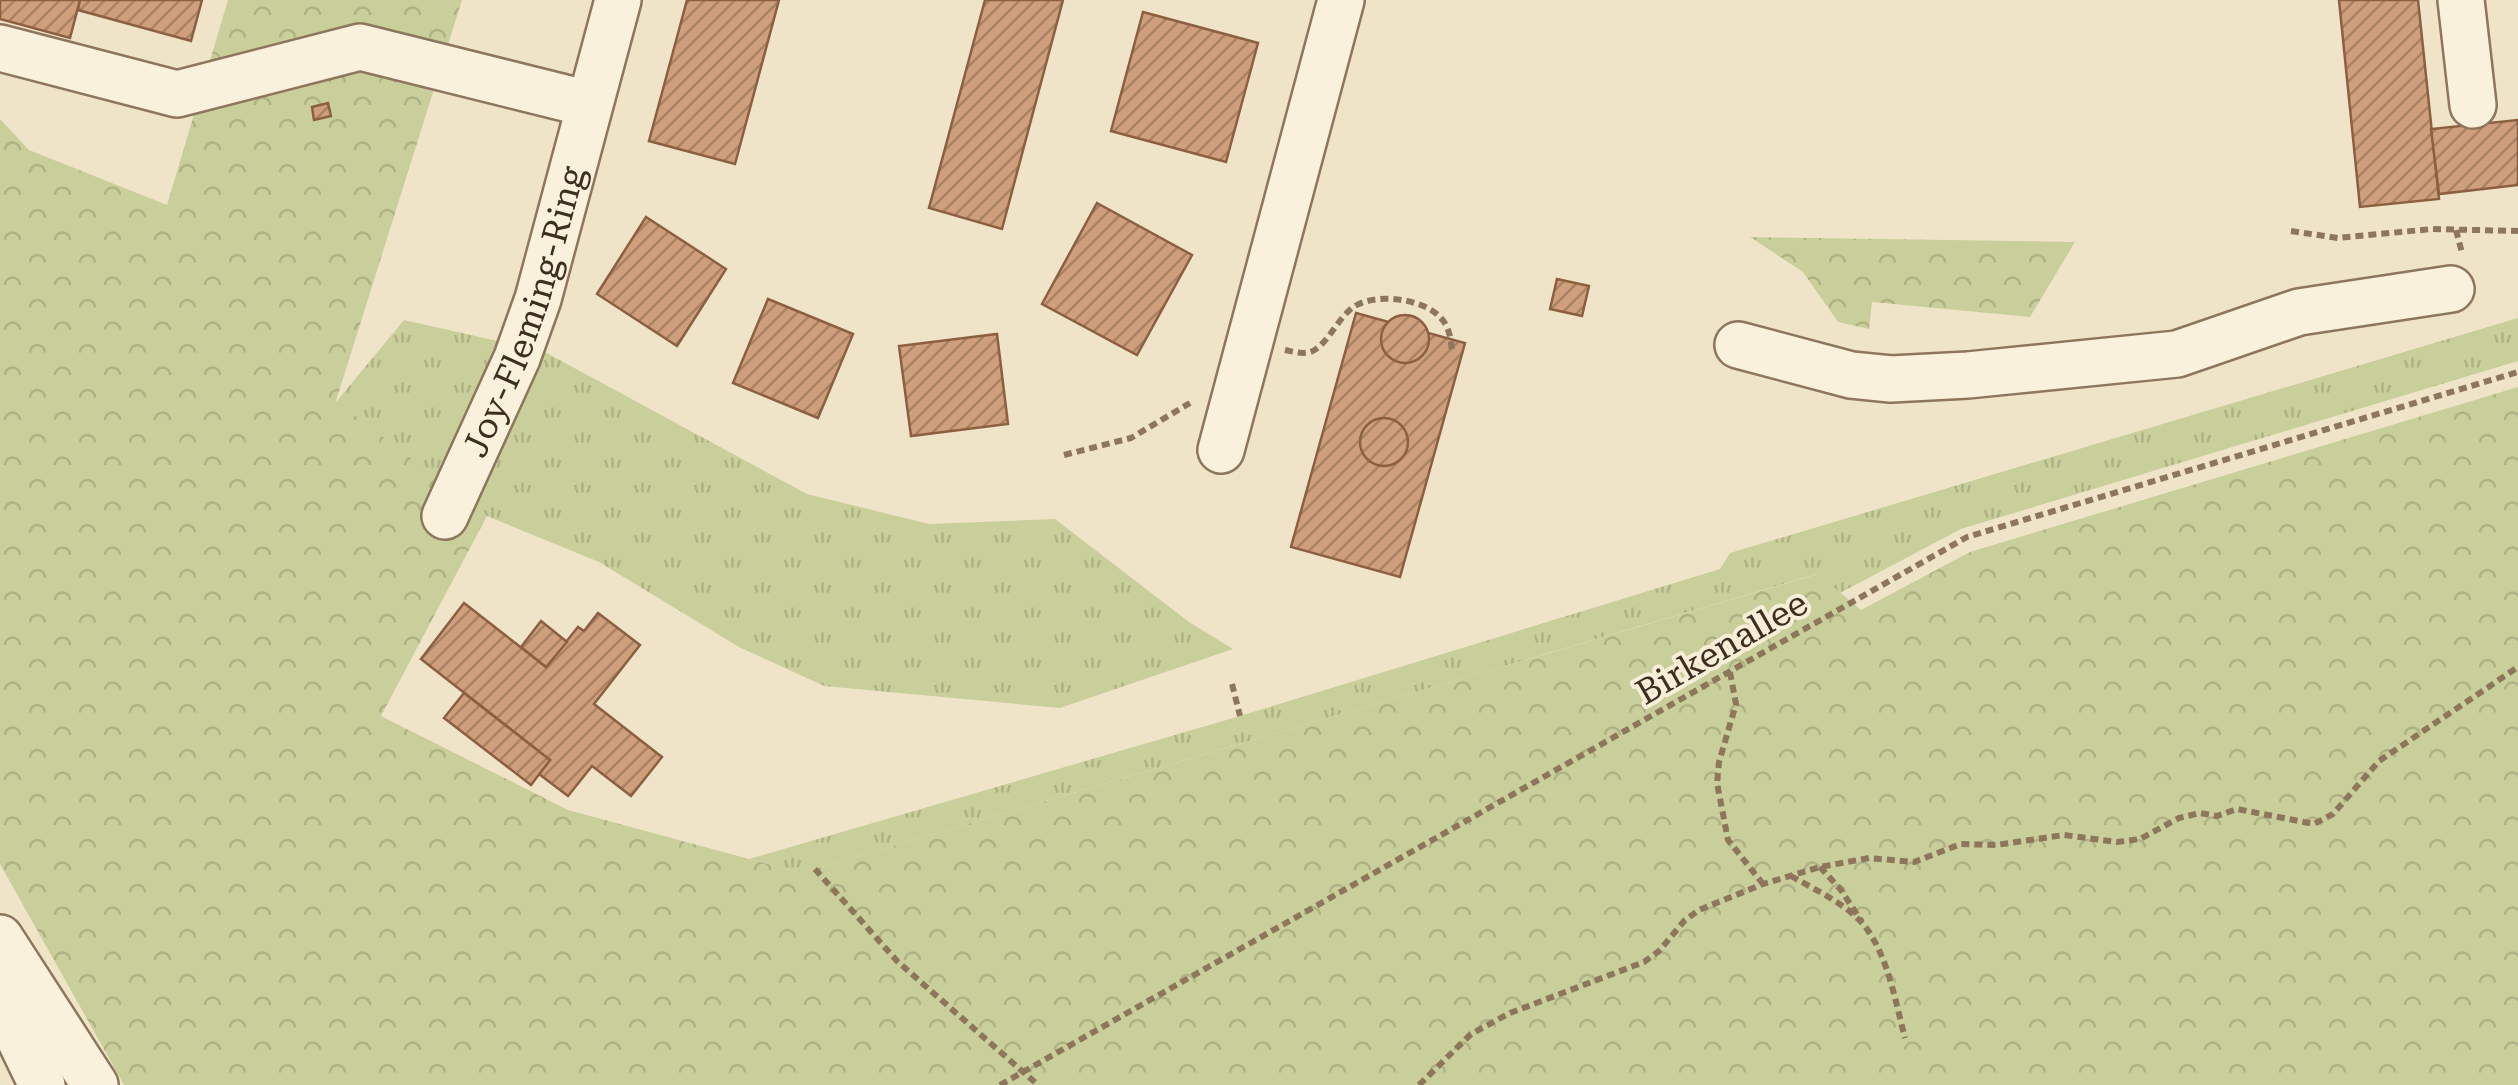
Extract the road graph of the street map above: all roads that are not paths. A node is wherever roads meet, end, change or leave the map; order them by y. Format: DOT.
graph roads {
  1 [pos="618,0"];
  2 [pos="1341,0"];
  3 [pos="2461,0"];
  4 [pos="0,48"];
  5 [pos="590,104"];
  6 [pos="2472,105"];
  7 [pos="2451,289"];
  8 [pos="1738,345"];
  9 [pos="1221,450"];
  10 [pos="445,516"];
  11 [pos="0,938"];
  12 [pos="0,998"];
  13 [pos="42,1085"];
  14 [pos="95,1085"];
  1 -- 5 [label="street, Joy-Fleming-Ring"];
  2 -- 9 [label="street"];
  3 -- 6 [label="street"];
  4 -- 5 [label="street"];
  5 -- 10 [label="street, Joy-Fleming-Ring"];
  7 -- 8 [label="street"];
  11 -- 14 [label="street"];
  12 -- 13 [label="street"];
}
